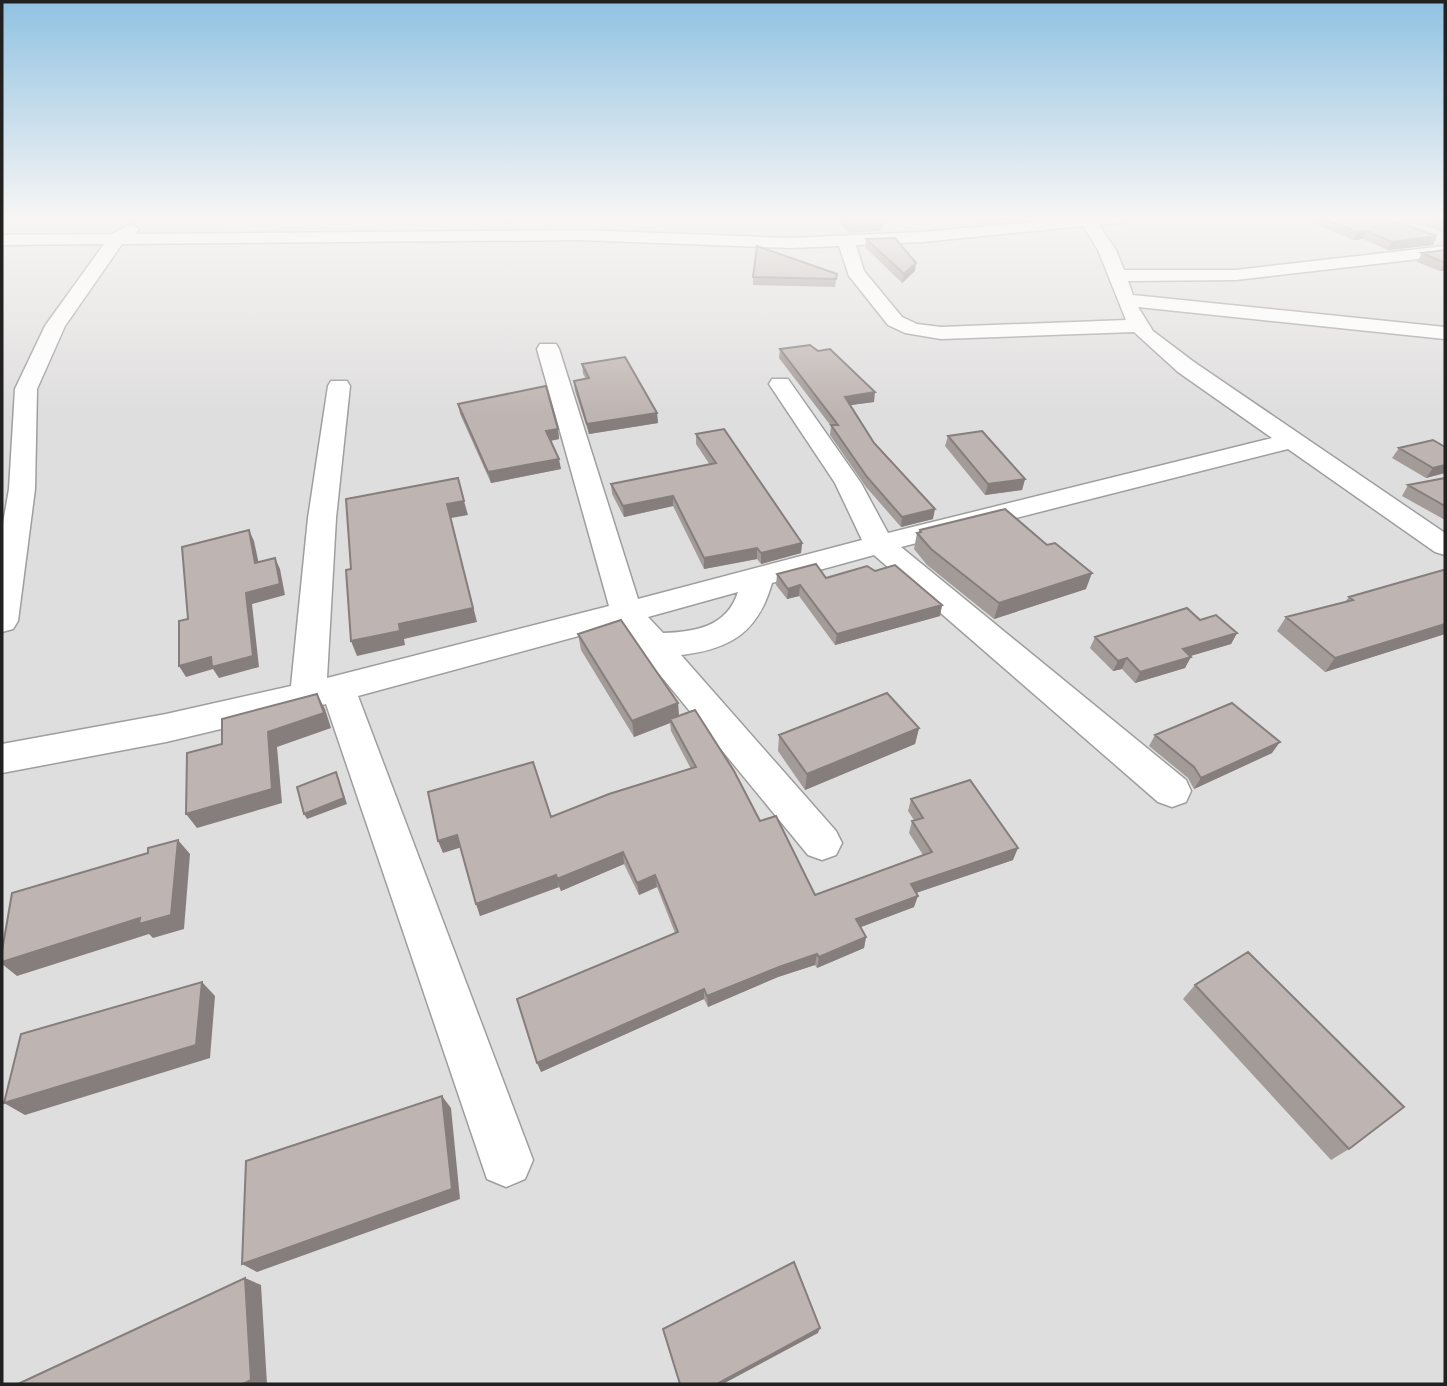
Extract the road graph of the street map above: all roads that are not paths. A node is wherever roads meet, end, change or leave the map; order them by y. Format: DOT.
graph roads {
  1 [pos="86,283"];
  2 [pos="864,283"];
  3 [pos="1120,283"];
  4 [pos="1126,300"];
  5 [pos="1139,326"];
  6 [pos="1445,333"];
  7 [pos="548,349"];
  8 [pos="780,384"];
  9 [pos="339,386"];
  10 [pos="1294,440"];
  11 [pos="879,544"];
  12 [pos="1445,546"];
  13 [pos="758,577"];
  14 [pos="626,612"];
  15 [pos="2,621"];
  16 [pos="654,646"];
  17 [pos="323,692"];
  18 [pos="2,759"];
  19 [pos="1172,791"];
  20 [pos="822,843"];
  21 [pos="506,1160"];
  1 -- 15 [label="street"];
  2 -- 5 [label="street"];
  3 -- 4 [label="street"];
  4 -- 5 [label="street"];
  4 -- 6 [label="street"];
  5 -- 10 [label="street"];
  7 -- 14 [label="street"];
  8 -- 11 [label="street"];
  9 -- 17 [label="street"];
  10 -- 11 [label="street"];
  10 -- 12 [label="street"];
  11 -- 13 [label="street"];
  11 -- 19 [label="street"];
  13 -- 14 [label="street"];
  13 -- 16 [label="street"];
  14 -- 16 [label="street"];
  14 -- 17 [label="street"];
  16 -- 20 [label="street"];
  17 -- 18 [label="street"];
  17 -- 21 [label="street"];
}
